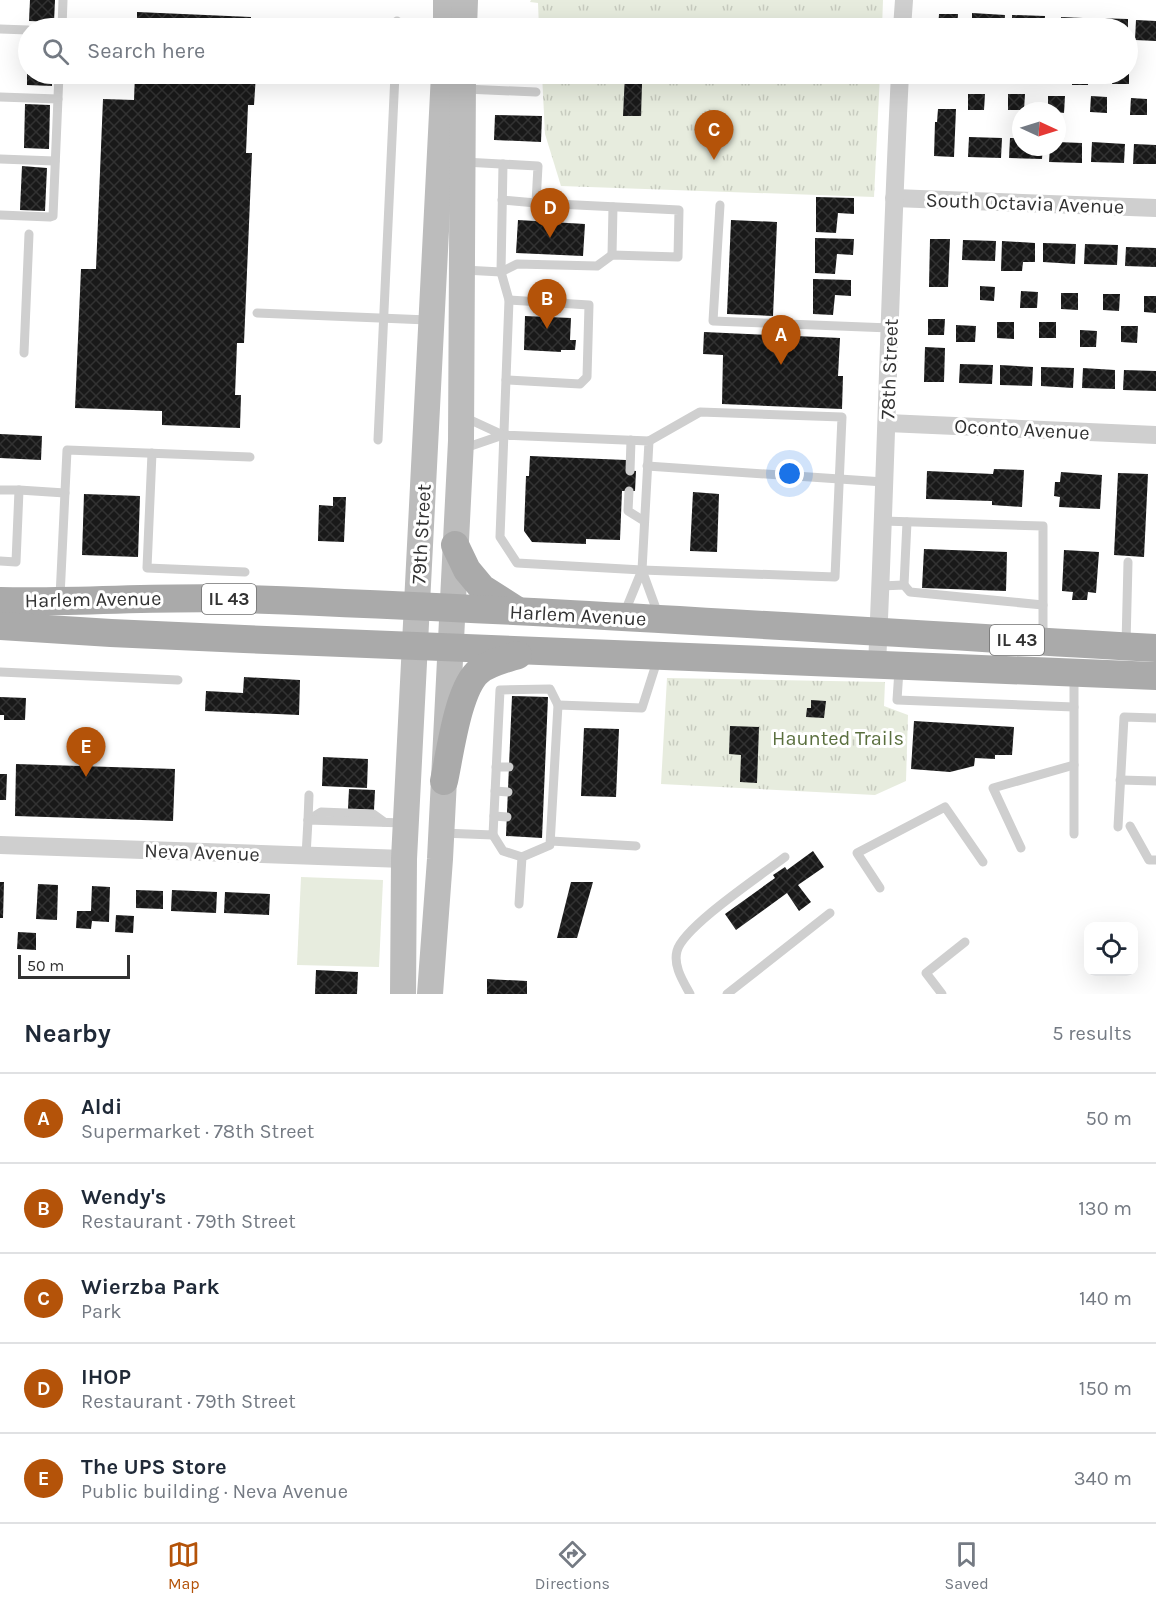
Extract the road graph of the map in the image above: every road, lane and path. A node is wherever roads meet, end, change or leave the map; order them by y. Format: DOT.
graph roads {
  1 [pos="63,0"];
  2 [pos="446,0"];
  3 [pos="465,0"];
  4 [pos="904,0"];
  5 [pos="62,18"];
  6 [pos="446,18"];
  7 [pos="464,18"];
  8 [pos="903,18"];
  9 [pos="0,29"];
  10 [pos="18,30"];
  11 [pos="59,84"];
  12 [pos="395,84"];
  13 [pos="455,84"];
  14 [pos="456,84"];
  15 [pos="487,84"];
  16 [pos="900,84"];
  17 [pos="536,92"];
  18 [pos="0,97"];
  19 [pos="58,99"];
  20 [pos="0,159"];
  21 [pos="55,161"];
  22 [pos="462,162"];
  23 [pos="503,164"];
  24 [pos="894,198"];
  25 [pos="502,200"];
  26 [pos="536,203"];
  27 [pos="720,205"];
  28 [pos="613,207"];
  29 [pos="1156,208"];
  30 [pos="0,215"];
  31 [pos="29,234"];
  32 [pos="612,255"];
  33 [pos="461,270"];
  34 [pos="501,272"];
  35 [pos="509,300"];
  36 [pos="257,314"];
  37 [pos="383,318"];
  38 [pos="431,321"];
  39 [pos="890,328"];
  40 [pos="24,353"];
  41 [pos="507,380"];
  42 [pos="461,416"];
  43 [pos="887,423"];
  44 [pos="503,435"];
  45 [pos="1156,435"];
  46 [pos="378,440"];
  47 [pos="632,441"];
  48 [pos="649,441"];
  49 [pos="460,449"];
  50 [pos="152,453"];
  51 [pos="250,457"];
  52 [pos="647,466"];
  53 [pos="630,471"];
  54 [pos="840,479"];
  55 [pos="885,482"];
  56 [pos="0,490"];
  57 [pos="19,490"];
  58 [pos="629,491"];
  59 [pos="65,493"];
  60 [pos="883,521"];
  61 [pos="644,522"];
  62 [pos="907,522"];
  63 [pos="456,545"];
  64 [pos="0,561"];
  65 [pos="1128,562"];
  66 [pos="642,570"];
  67 [pos="245,572"];
  68 [pos="903,585"];
  69 [pos="880,586"];
  70 [pos="0,601"];
  71 [pos="60,602"];
  72 [pos="1043,605"];
  73 [pos="417,607"];
  74 [pos="452,608"];
  75 [pos="520,612"];
  76 [pos="622,617"];
  77 [pos="660,619"];
  78 [pos="0,626"];
  79 [pos="879,632"];
  80 [pos="1042,641"];
  81 [pos="414,646"];
  82 [pos="1125,646"];
  83 [pos="450,648"];
  84 [pos="1156,648"];
  85 [pos="529,651"];
  86 [pos="658,656"];
  87 [pos="888,665"];
  88 [pos="0,672"];
  89 [pos="1074,673"];
  90 [pos="1156,676"];
  91 [pos="178,680"];
  92 [pos="558,705"];
  93 [pos="1074,707"];
  94 [pos="499,716"];
  95 [pos="511,717"];
  96 [pos="1156,718"];
  97 [pos="498,741"];
  98 [pos="510,742"];
  99 [pos="1074,765"];
  100 [pos="496,767"];
  101 [pos="509,767"];
  102 [pos="1120,780"];
  103 [pos="1156,781"];
  104 [pos="444,782"];
  105 [pos="495,791"];
  106 [pos="508,792"];
  107 [pos="309,795"];
  108 [pos="494,816"];
  109 [pos="507,817"];
  110 [pos="308,820"];
  111 [pos="395,823"];
  112 [pos="1130,826"];
  113 [pos="1118,827"];
  114 [pos="442,833"];
  115 [pos="1074,834"];
  116 [pos="493,835"];
  117 [pos="551,841"];
  118 [pos="0,845"];
  119 [pos="636,846"];
  120 [pos="1021,848"];
  121 [pos="306,856"];
  122 [pos="522,856"];
  123 [pos="785,857"];
  124 [pos="404,859"];
  125 [pos="1156,860"];
  126 [pos="983,862"];
  127 [pos="880,888"];
  128 [pos="519,904"];
  129 [pos="830,913"];
  130 [pos="964,942"];
  131 [pos="403,994"];
  132 [pos="430,994"];
  133 [pos="690,994"];
  134 [pos="727,994"];
  135 [pos="942,994"];
  1 -- 5 [label="lane"];
  2 -- 6 [label="main road"];
  3 -- 7 [label="main road"];
  4 -- 8 [label="street"];
  9 -- 10 [label="lane"];
  11 -- 19 [label="lane"];
  12 -- 37 [label="lane"];
  13 -- 38 [label="main road, 79th Street"];
  14 -- 22 [label="main road, 79th Street"];
  15 -- 17 [label="lane"];
  16 -- 24 [label="street, 78th Street"];
  18 -- 19 [label="lane"];
  19 -- 21 [label="lane"];
  20 -- 21 [label="lane"];
  21 -- 30 [label="lane"];
  22 -- 23 [label="lane"];
  22 -- 33 [label="main road, 79th Street"];
  23 -- 25 [label="lane"];
  23 -- 26 [label="lane"];
  24 -- 29 [label="street, South Octavia Avenue"];
  24 -- 39 [label="street, 78th Street"];
  25 -- 26 [label="lane"];
  25 -- 34 [label="lane"];
  26 -- 28 [label="lane"];
  27 -- 39 [label="lane"];
  28 -- 32 [label="lane"];
  28 -- 32 [label="lane"];
  31 -- 40 [label="lane"];
  32 -- 34 [label="lane"];
  33 -- 34 [label="lane"];
  33 -- 42 [label="main road, 79th Street"];
  34 -- 35 [label="lane"];
  35 -- 41 [label="lane"];
  35 -- 41 [label="lane"];
  36 -- 37 [label="lane"];
  37 -- 38 [label="lane"];
  37 -- 46 [label="lane"];
  38 -- 73 [label="main road, 79th Street"];
  39 -- 43 [label="street, 78th Street"];
  41 -- 44 [label="lane"];
  42 -- 44 [label="lane"];
  42 -- 49 [label="main road, 79th Street"];
  43 -- 45 [label="street, Oconto Avenue"];
  43 -- 55 [label="street, 78th Street"];
  44 -- 47 [label="lane"];
  44 -- 49 [label="lane"];
  44 -- 66 [label="lane"];
  47 -- 48 [label="lane"];
  47 -- 53 [label="lane"];
  48 -- 52 [label="lane"];
  48 -- 54 [label="lane"];
  49 -- 63 [label="main road, 79th Street"];
  50 -- 51 [label="lane"];
  50 -- 59 [label="lane"];
  50 -- 67 [label="lane"];
  52 -- 54 [label="lane"];
  52 -- 61 [label="lane"];
  54 -- 55 [label="lane"];
  54 -- 66 [label="lane"];
  55 -- 60 [label="street, 78th Street"];
  56 -- 57 [label="lane"];
  57 -- 59 [label="lane"];
  57 -- 64 [label="lane"];
  58 -- 61 [label="lane"];
  59 -- 71 [label="lane"];
  60 -- 62 [label="lane"];
  60 -- 69 [label="street, 78th Street"];
  61 -- 66 [label="lane"];
  62 -- 68 [label="lane"];
  62 -- 72 [label="lane"];
  63 -- 74 [label="main road, 79th Street"];
  63 -- 75 [label="main road"];
  65 -- 82 [label="lane"];
  66 -- 76 [label="lane"];
  66 -- 77 [label="lane"];
  68 -- 69 [label="lane"];
  68 -- 72 [label="lane"];
  69 -- 79 [label="street, 78th Street"];
  70 -- 71 [label="main road, Harlem Avenue / IL 43"];
  71 -- 73 [label="main road, Harlem Avenue / IL 43"];
  72 -- 80 [label="lane"];
  73 -- 74 [label="main road, Harlem Avenue / IL 43"];
  73 -- 81 [label="main road, 79th Street"];
  74 -- 75 [label="main road, Harlem Avenue / IL 43"];
  74 -- 83 [label="main road, 79th Street"];
  75 -- 76 [label="main road, Harlem Avenue / IL 43"];
  76 -- 77 [label="main road, Harlem Avenue / IL 43"];
  77 -- 79 [label="main road, Harlem Avenue / IL 43"];
  78 -- 81 [label="main road, Harlem Avenue / IL 43"];
  79 -- 80 [label="main road, Harlem Avenue / IL 43"];
  79 -- 87 [label="street, 78th Street"];
  80 -- 82 [label="main road, Harlem Avenue / IL 43"];
  81 -- 83 [label="main road, Harlem Avenue / IL 43"];
  81 -- 111 [label="main road, 79th Street"];
  82 -- 84 [label="main road, Harlem Avenue / IL 43"];
  83 -- 85 [label="main road, Harlem Avenue / IL 43"];
  83 -- 104 [label="main road, 79th Street"];
  85 -- 86 [label="main road, Harlem Avenue / IL 43"];
  85 -- 104 [label="main road"];
  86 -- 87 [label="main road, Harlem Avenue / IL 43"];
  86 -- 92 [label="lane"];
  87 -- 89 [label="main road, Harlem Avenue / IL 43"];
  87 -- 93 [label="lane"];
  88 -- 91 [label="lane"];
  89 -- 90 [label="main road, Harlem Avenue / IL 43"];
  89 -- 93 [label="lane"];
  92 -- 94 [label="lane"];
  92 -- 117 [label="lane"];
  93 -- 99 [label="lane"];
  94 -- 95 [label="lane"];
  94 -- 97 [label="lane"];
  96 -- 102 [label="lane"];
  97 -- 98 [label="lane"];
  97 -- 100 [label="lane"];
  99 -- 115 [label="lane"];
  99 -- 120 [label="lane"];
  100 -- 101 [label="lane"];
  100 -- 105 [label="lane"];
  102 -- 103 [label="lane"];
  102 -- 113 [label="lane"];
  104 -- 114 [label="main road, 79th Street"];
  105 -- 106 [label="lane"];
  105 -- 108 [label="lane"];
  107 -- 110 [label="lane"];
  108 -- 109 [label="lane"];
  108 -- 116 [label="lane"];
  110 -- 111 [label="lane"];
  110 -- 121 [label="lane"];
  111 -- 124 [label="main road, 79th Street"];
  112 -- 125 [label="lane"];
  114 -- 116 [label="lane"];
  114 -- 132 [label="main road, 79th Street"];
  116 -- 122 [label="lane"];
  117 -- 119 [label="lane"];
  117 -- 122 [label="lane"];
  118 -- 121 [label="street, Neva Avenue"];
  121 -- 124 [label="street, Neva Avenue"];
  122 -- 128 [label="lane"];
  123 -- 133 [label="lane"];
  124 -- 131 [label="main road, 79th Street"];
  126 -- 127 [label="lane"];
  129 -- 134 [label="lane"];
  130 -- 135 [label="lane"];
}
